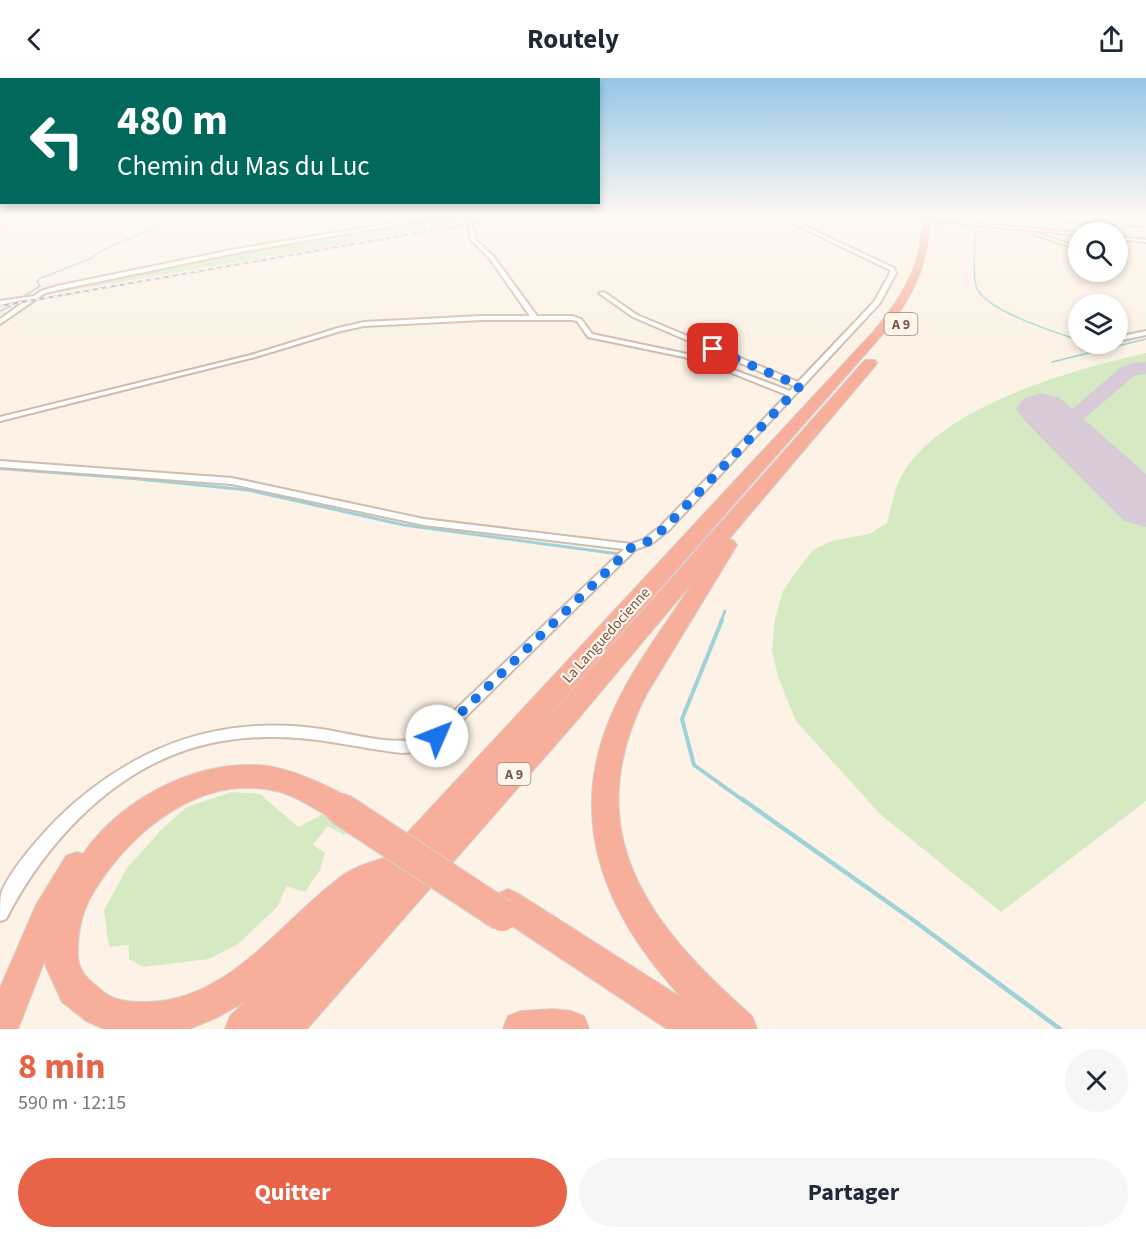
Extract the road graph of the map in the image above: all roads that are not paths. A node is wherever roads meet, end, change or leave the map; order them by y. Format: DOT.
graph roads {
  1 [pos="190,260"];
  2 [pos="494,260"];
  3 [pos="875,260"];
  4 [pos="921,260"];
  5 [pos="927,260"];
  6 [pos="602,293"];
  7 [pos="36,296"];
  8 [pos="0,303"];
  9 [pos="534,317"];
  10 [pos="0,322"];
  11 [pos="1146,333"];
  12 [pos="1128,337"];
  13 [pos="796,390"];
  14 [pos="0,418"];
  15 [pos="0,464"];
  16 [pos="739,515"];
  17 [pos="632,547"];
  18 [pos="345,805"];
  19 [pos="395,868"];
  20 [pos="505,910"];
  21 [pos="0,913"];
  22 [pos="0,1029"];
  23 [pos="243,1029"];
  24 [pos="283,1029"];
  25 [pos="520,1029"];
  26 [pos="571,1029"];
  27 [pos="674,1029"];
  28 [pos="698,1029"];
  29 [pos="739,1029"];
  1 -- 7 [label="street"];
  2 -- 9 [label="street"];
  3 -- 13 [label="street"];
  4 -- 19 [label="highway, La Languedocienne / A 9"];
  5 -- 16 [label="highway, La Languedocienne / A 9"];
  6 -- 13 [label="street"];
  7 -- 8 [label="street"];
  7 -- 10 [label="street"];
  9 -- 13 [label="street"];
  9 -- 14 [label="street"];
  11 -- 12 [label="street"];
  13 -- 17 [label="street"];
  15 -- 17 [label="street"];
  16 -- 24 [label="highway, La Languedocienne / A 9"];
  16 -- 29 [label="highway"];
  17 -- 21 [label="street"];
  18 -- 19 [label="highway"];
  18 -- 20 [label="highway, bridge"];
  18 -- 22 [label="highway"];
  19 -- 23 [label="highway, La Languedocienne / A 9"];
  20 -- 27 [label="highway"];
  20 -- 28 [label="highway"];
  25 -- 26 [label="highway"];
}
